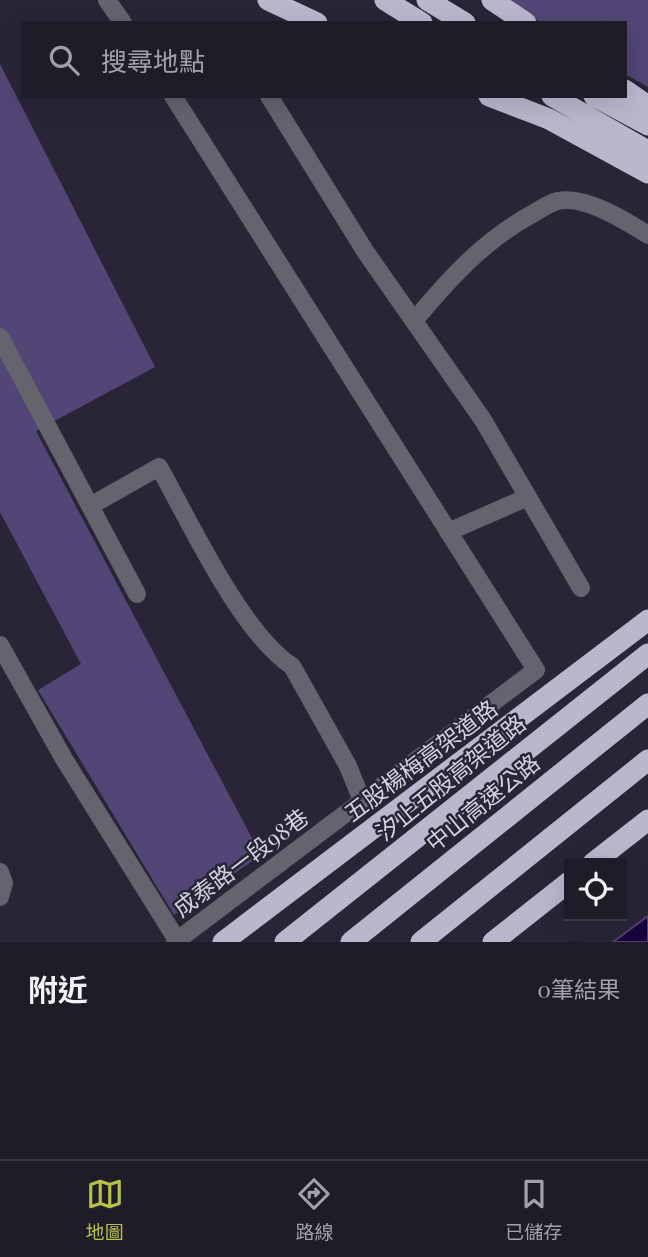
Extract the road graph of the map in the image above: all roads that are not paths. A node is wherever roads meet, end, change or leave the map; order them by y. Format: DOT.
graph roads {
  1 [pos="107,0"];
  2 [pos="268,0"];
  3 [pos="385,0"];
  4 [pos="427,0"];
  5 [pos="492,0"];
  6 [pos="122,21"];
  7 [pos="313,21"];
  8 [pos="419,21"];
  9 [pos="462,21"];
  10 [pos="523,21"];
  11 [pos="627,91"];
  12 [pos="174,98"];
  13 [pos="270,98"];
  14 [pos="494,98"];
  15 [pos="555,98"];
  16 [pos="598,98"];
  17 [pos="648,106"];
  18 [pos="648,125"];
  19 [pos="648,151"];
  20 [pos="648,173"];
  21 [pos="648,235"];
  22 [pos="414,321"];
  23 [pos="0,337"];
  24 [pos="528,497"];
  25 [pos="90,506"];
  26 [pos="448,532"];
  27 [pos="580,588"];
  28 [pos="137,594"];
  29 [pos="648,620"];
  30 [pos="0,645"];
  31 [pos="648,654"];
  32 [pos="648,704"];
  33 [pos="648,760"];
  34 [pos="363,803"];
  35 [pos="648,820"];
  36 [pos="599,858"];
  37 [pos="0,872"];
  38 [pos="564,886"];
  39 [pos="0,897"];
  40 [pos="176,941"];
  41 [pos="223,942"];
  42 [pos="285,942"];
  43 [pos="351,942"];
  44 [pos="421,942"];
  45 [pos="493,942"];
  1 -- 6 [label="street"];
  2 -- 7 [label="highway"];
  3 -- 8 [label="highway"];
  4 -- 9 [label="highway"];
  5 -- 10 [label="highway"];
  11 -- 17 [label="highway"];
  12 -- 26 [label="street"];
  13 -- 22 [label="street"];
  14 -- 20 [label="highway"];
  15 -- 19 [label="highway"];
  16 -- 18 [label="highway"];
  21 -- 22 [label="street"];
  22 -- 24 [label="street"];
  23 -- 25 [label="street"];
  24 -- 26 [label="street"];
  24 -- 27 [label="street"];
  25 -- 28 [label="street"];
  25 -- 34 [label="street"];
  26 -- 34 [label="street, 成泰路一段98巷"];
  29 -- 41 [label="highway, 五股楊梅高架道路"];
  30 -- 40 [label="street"];
  31 -- 42 [label="highway, 汐止五股高架道路"];
  32 -- 43 [label="highway, 中山高速公路"];
  33 -- 44 [label="highway"];
  34 -- 40 [label="street, 成泰路一段98巷"];
  35 -- 36 [label="highway"];
  37 -- 39 [label="street"];
  38 -- 45 [label="highway"];
}
